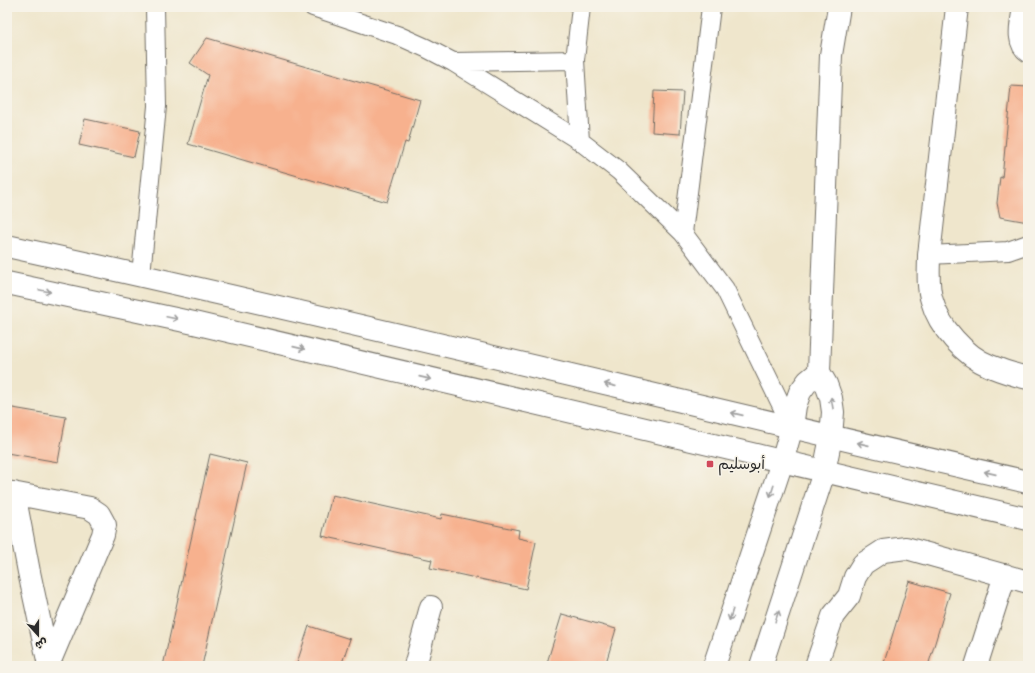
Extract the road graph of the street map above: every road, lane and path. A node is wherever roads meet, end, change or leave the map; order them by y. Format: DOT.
graph roads {
  1 [pos="155,7"];
  2 [pos="313,7"];
  3 [pos="580,7"];
  4 [pos="712,7"];
  5 [pos="839,7"];
  6 [pos="957,7"];
  7 [pos="1022,7"];
  8 [pos="1028,53"];
  9 [pos="575,60"];
  10 [pos="454,62"];
  11 [pos="580,141"];
  12 [pos="683,233"];
  13 [pos="1028,244"];
  14 [pos="7,246"];
  15 [pos="929,254"];
  16 [pos="141,275"];
  17 [pos="7,283"];
  18 [pos="819,372"];
  19 [pos="1028,378"];
  20 [pos="792,427"];
  21 [pos="831,437"];
  22 [pos="782,462"];
  23 [pos="824,472"];
  24 [pos="1028,482"];
  25 [pos="11,493"];
  26 [pos="1028,519"];
  27 [pos="1005,575"];
  28 [pos="1028,582"];
  29 [pos="431,606"];
  30 [pos="49,664"];
  31 [pos="415,666"];
  32 [pos="714,666"];
  33 [pos="761,666"];
  34 [pos="816,666"];
  35 [pos="976,666"];
  1 -- 16 [label="lane"];
  2 -- 10 [label="lane"];
  3 -- 9 [label="lane"];
  4 -- 12 [label="lane"];
  5 -- 18 [label="street"];
  6 -- 15 [label="street"];
  7 -- 8 [label="lane"];
  9 -- 10 [label="lane"];
  9 -- 11 [label="lane"];
  10 -- 11 [label="lane"];
  11 -- 12 [label="lane"];
  12 -- 20 [label="lane"];
  13 -- 15 [label="lane"];
  14 -- 16 [label="street"];
  15 -- 19 [label="street"];
  20 -- 16 [label="street, one-way"];
  17 -- 22 [label="street, one-way"];
  18 -- 20 [label="street"];
  21 -- 18 [label="street, one-way"];
  20 -- 21 [label="street"];
  20 -- 22 [label="street"];
  21 -- 23 [label="street"];
  24 -- 21 [label="street, one-way"];
  22 -- 23 [label="street"];
  22 -- 32 [label="street, one-way"];
  23 -- 26 [label="street"];
  33 -- 23 [label="street, one-way"];
  25 -- 30 [label="street"];
  25 -- 30 [label="street"];
  27 -- 28 [label="street"];
  27 -- 34 [label="street"];
  27 -- 35 [label="street"];
  29 -- 31 [label="street"];
}
